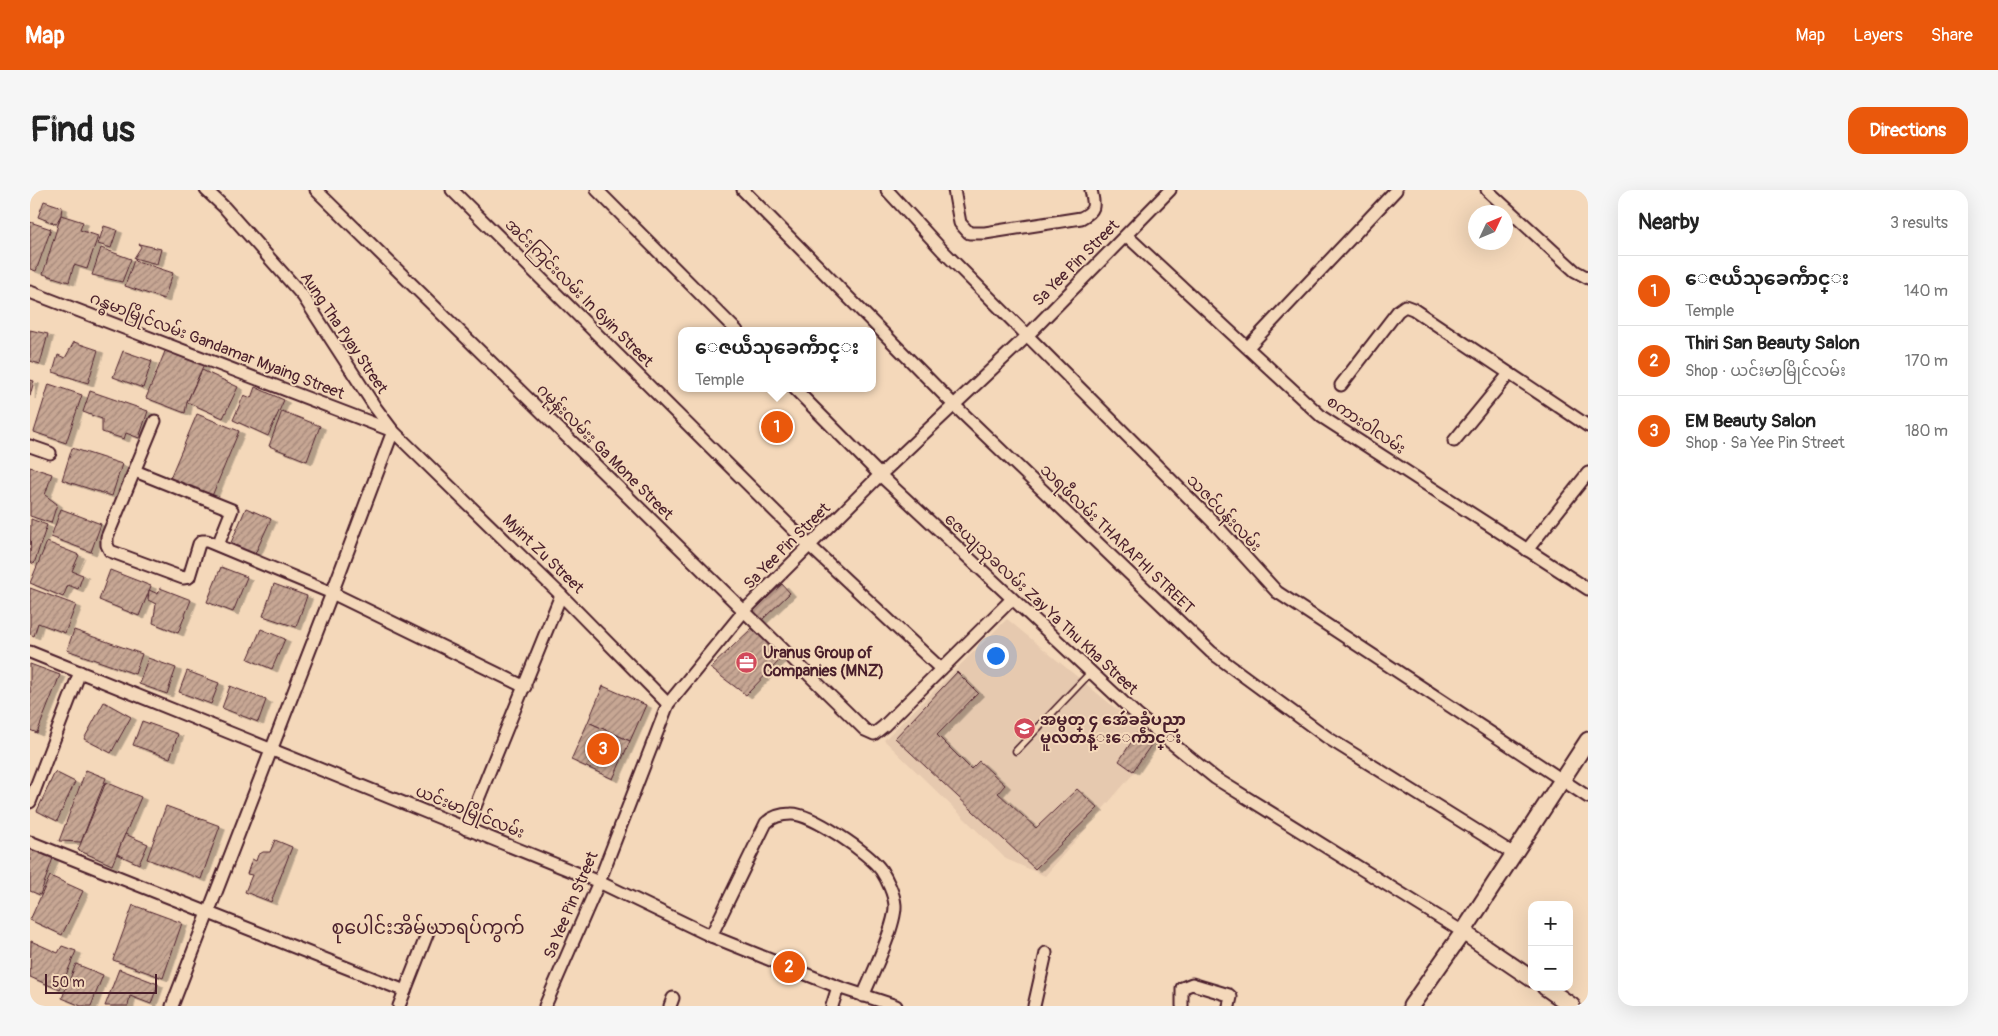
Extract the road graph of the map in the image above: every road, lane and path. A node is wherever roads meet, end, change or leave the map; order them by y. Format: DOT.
graph roads {
  1 [pos="206,190"];
  2 [pos="316,190"];
  3 [pos="452,190"];
  4 [pos="597,190"];
  5 [pos="743,190"];
  6 [pos="887,190"];
  7 [pos="954,190"];
  8 [pos="1091,190"];
  9 [pos="1170,190"];
  10 [pos="1396,190"];
  11 [pos="1487,190"];
  12 [pos="1127,236"];
  13 [pos="1588,278"];
  14 [pos="30,292"];
  15 [pos="733,327"];
  16 [pos="1027,336"];
  17 [pos="1248,347"];
  18 [pos="1509,374"];
  19 [pos="1341,385"];
  20 [pos="798,392"];
  21 [pos="954,406"];
  22 [pos="155,421"];
  23 [pos="1588,426"];
  24 [pos="392,431"];
  25 [pos="1454,441"];
  26 [pos="30,446"];
  27 [pos="50,453"];
  28 [pos="135,470"];
  29 [pos="1588,473"];
  30 [pos="880,475"];
  31 [pos="218,545"];
  32 [pos="810,546"];
  33 [pos="1527,550"];
  34 [pos="1588,589"];
  35 [pos="332,593"];
  36 [pos="561,595"];
  37 [pos="1012,599"];
  38 [pos="744,612"];
  39 [pos="30,652"];
  40 [pos="941,669"];
  41 [pos="80,672"];
  42 [pos="1090,672"];
  43 [pos="525,687"];
  44 [pos="668,704"];
  45 [pos="1588,740"];
  46 [pos="272,749"];
  47 [pos="1016,751"];
  48 [pos="1562,782"];
  49 [pos="1588,797"];
  50 [pos="30,802"];
  51 [pos="466,829"];
  52 [pos="30,842"];
  53 [pos="1514,854"];
  54 [pos="599,882"];
  55 [pos="210,913"];
  56 [pos="428,932"];
  57 [pos="1463,932"];
  58 [pos="711,936"];
  59 [pos="1046,953"];
  60 [pos="1528,976"];
  61 [pos="838,987"];
  62 [pos="405,991"];
  63 [pos="1550,991"];
  64 [pos="863,996"];
  65 [pos="172,1006"];
  66 [pos="399,1006"];
  67 [pos="545,1006"];
  68 [pos="832,1006"];
  69 [pos="896,1006"];
  70 [pos="1034,1006"];
  71 [pos="1182,1006"];
  72 [pos="1229,1006"];
  73 [pos="1411,1006"];
  74 [pos="1572,1006"];
  1 -- 24 [label="street, Aung Tha Pyay Street"];
  2 -- 38 [label="street, ဂမုန်းလမ်းး Ga Mone Street"];
  3 -- 32 [label="street, အင်းကြင်းလမ်း In Gyin Street"];
  4 -- 15 [label="street"];
  5 -- 21 [label="street, သရဖီလမ်း THARAPHI STREET"];
  6 -- 16 [label="street, သဇင်ပန်းလမ်း"];
  7 -- 8 [label="street"];
  9 -- 12 [label="street, Sa Yee Pin Street"];
  10 -- 17 [label="street"];
  11 -- 13 [label="street"];
  12 -- 16 [label="street, Sa Yee Pin Street"];
  12 -- 17 [label="street, စကားဝါလမ်း"];
  14 -- 24 [label="street, ဂန္ဓမာမြိုင်လမ်း Gandamar Myaing Street"];
  16 -- 21 [label="street, Sa Yee Pin Street"];
  16 -- 48 [label="street, သဇင်ပန်းလမ်း"];
  17 -- 33 [label="street, စကားဝါလမ်း"];
  18 -- 19 [label="street"];
  18 -- 23 [label="street"];
  18 -- 25 [label="street"];
  20 -- 30 [label="street, ဇေယျသုခလမ်း Zay Ya Thu Kha Street"];
  21 -- 30 [label="street, Sa Yee Pin Street"];
  21 -- 53 [label="street, သရဖီလမ်း THARAPHI STREET"];
  22 -- 28 [label="street"];
  24 -- 35 [label="street"];
  24 -- 36 [label="street, Myint Zu Street"];
  26 -- 27 [label="street"];
  28 -- 31 [label="street"];
  28 -- 31 [label="street"];
  29 -- 33 [label="street"];
  30 -- 32 [label="street, Sa Yee Pin Street"];
  30 -- 37 [label="street, ဇေယျသုခလမ်း Zay Ya Thu Kha Street"];
  31 -- 35 [label="street"];
  32 -- 38 [label="street, Sa Yee Pin Street"];
  32 -- 40 [label="street, အင်းကြင်းလမ်း In Gyin Street"];
  33 -- 34 [label="street, စကားဝါလမ်း"];
  35 -- 43 [label="street"];
  35 -- 46 [label="street"];
  36 -- 43 [label="street"];
  36 -- 44 [label="street, Myint Zu Street"];
  37 -- 40 [label="street"];
  37 -- 42 [label="street, ဇေယျသုခလမ်း Zay Ya Thu Kha Street"];
  38 -- 40 [label="street, ဂမုန်းလမ်းး Ga Mone Street"];
  38 -- 44 [label="street, Sa Yee Pin Street"];
  39 -- 41 [label="street, ယင်းမာမြိုင်လမ်း"];
  41 -- 46 [label="street, ယင်းမာမြိုင်လမ်း"];
  41 -- 50 [label="street"];
  42 -- 47 [label="lane"];
  42 -- 57 [label="street, ဇေယျသုခလမ်း Zay Ya Thu Kha Street"];
  43 -- 51 [label="street"];
  44 -- 54 [label="street, Sa Yee Pin Street"];
  45 -- 48 [label="street"];
  46 -- 51 [label="street, ယင်းမာမြိုင်လမ်း"];
  46 -- 55 [label="street"];
  48 -- 49 [label="street, သဇင်ပန်းလမ်း"];
  48 -- 53 [label="street"];
  51 -- 54 [label="street, ယင်းမာမြိုင်လမ်း"];
  52 -- 55 [label="street"];
  53 -- 57 [label="street"];
  54 -- 58 [label="street, ယင်းမာမြိုင်လမ်း"];
  54 -- 67 [label="street, Sa Yee Pin Street"];
  55 -- 62 [label="street"];
  55 -- 65 [label="street"];
  56 -- 62 [label="street"];
  57 -- 60 [label="street"];
  57 -- 73 [label="street"];
  58 -- 61 [label="street, ယင်းမာမြိုင်လမ်း"];
  58 -- 64 [label="street"];
  59 -- 70 [label="street"];
  61 -- 64 [label="street, ယင်းမာမြိုင်လမ်း"];
  61 -- 68 [label="street"];
  62 -- 66 [label="street"];
  63 -- 74 [label="street"];
  64 -- 69 [label="street, ယင်းမာမြိုင်လမ်း"];
  71 -- 72 [label="street"];
}
